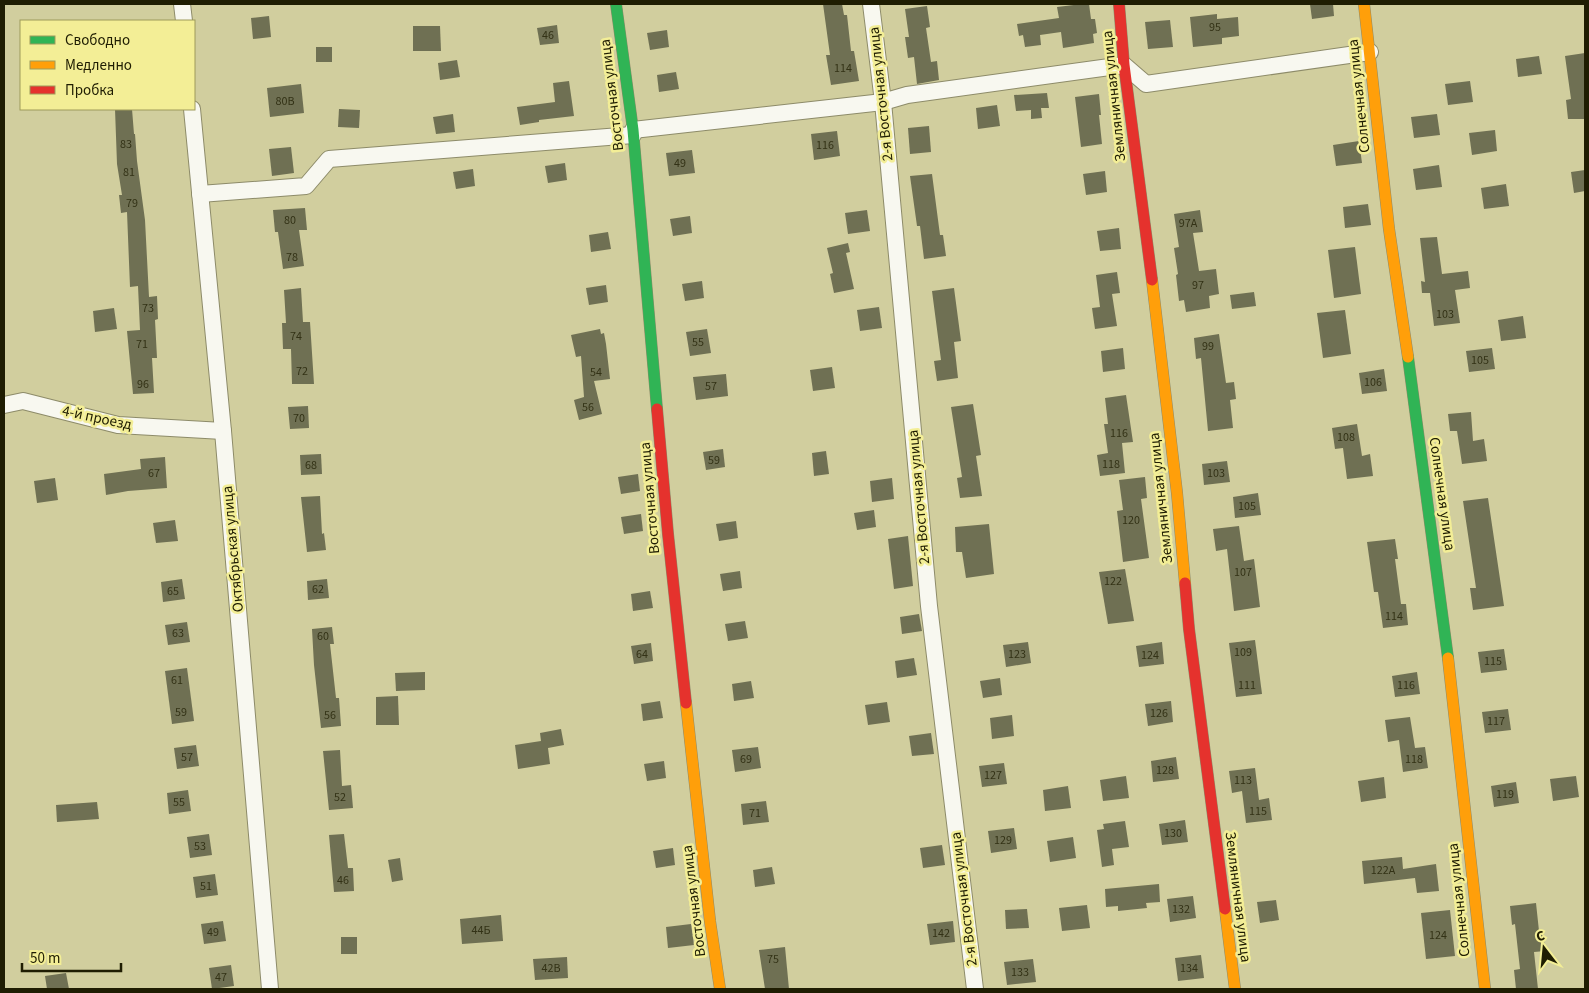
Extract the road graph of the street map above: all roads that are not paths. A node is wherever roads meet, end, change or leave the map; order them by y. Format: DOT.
graph roads {
  1 [pos="182,4"];
  2 [pos="616,4"];
  3 [pos="871,4"];
  4 [pos="1119,4"];
  5 [pos="1364,4"];
  6 [pos="184,20"];
  7 [pos="1370,52"];
  8 [pos="1124,65"];
  9 [pos="883,102"];
  10 [pos="192,110"];
  11 [pos="633,132"];
  12 [pos="200,194"];
  13 [pos="4,405"];
  14 [pos="223,431"];
  15 [pos="270,989"];
  16 [pos="720,989"];
  17 [pos="975,989"];
  18 [pos="1235,989"];
  19 [pos="1485,989"];
  1 -- 6 [label="street"];
  2 -- 11 [label="street, Восточная улица"];
  3 -- 9 [label="street, 2-я Восточная улица"];
  4 -- 8 [label="street, Земляничная улица"];
  5 -- 7 [label="street, Солнечная улица"];
  7 -- 8 [label="street"];
  7 -- 19 [label="street, Солнечная улица"];
  8 -- 9 [label="street"];
  8 -- 18 [label="street, Земляничная улица"];
  9 -- 11 [label="street"];
  9 -- 17 [label="street, 2-я Восточная улица"];
  10 -- 12 [label="street, Октябрьская улица"];
  11 -- 12 [label="street"];
  11 -- 16 [label="street, Восточная улица"];
  12 -- 14 [label="street, Октябрьская улица"];
  13 -- 14 [label="street, 4-й проезд"];
  14 -- 15 [label="street, Октябрьская улица"];
}
